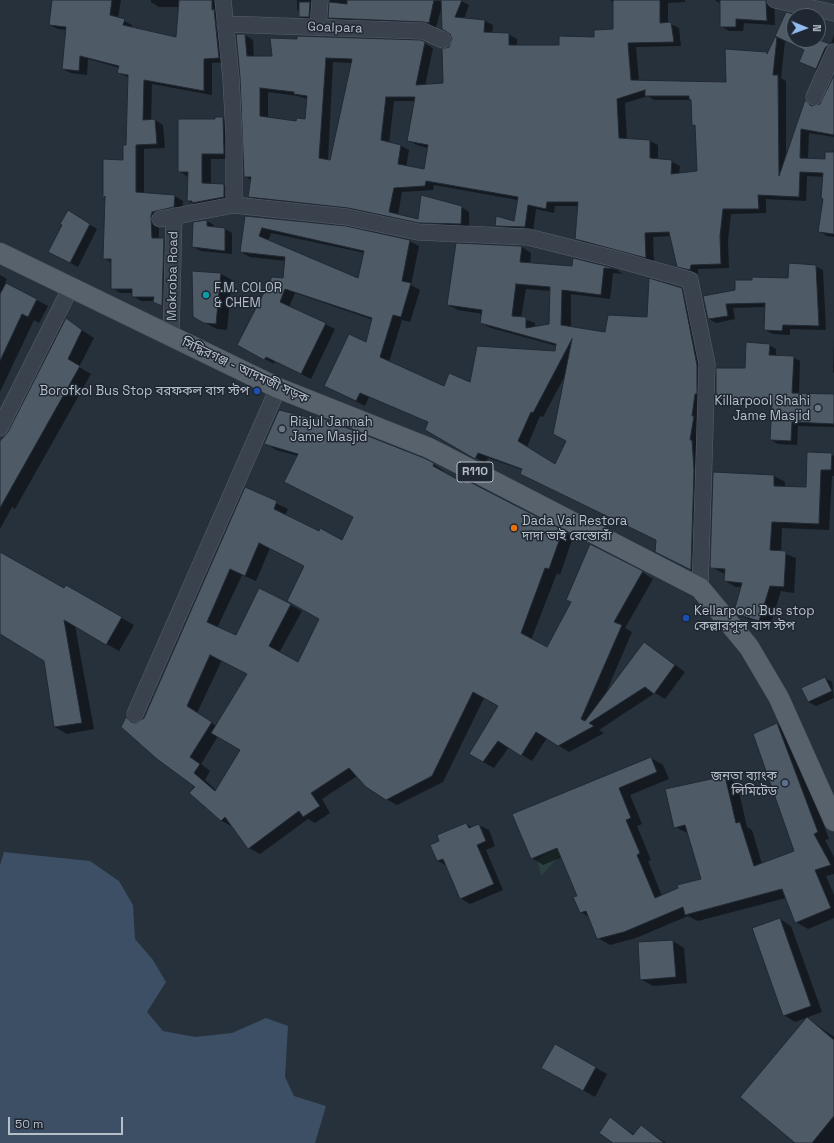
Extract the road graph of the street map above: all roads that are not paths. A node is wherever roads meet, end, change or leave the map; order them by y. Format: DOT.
graph roads {
  1 [pos="223,0"];
  2 [pos="320,0"];
  3 [pos="775,0"];
  4 [pos="834,13"];
  5 [pos="225,24"];
  6 [pos="318,27"];
  7 [pos="442,40"];
  8 [pos="834,52"];
  9 [pos="814,97"];
  10 [pos="234,205"];
  11 [pos="0,253"];
  12 [pos="71,286"];
  13 [pos="171,336"];
  14 [pos="278,388"];
  15 [pos="0,428"];
  16 [pos="700,588"];
  17 [pos="135,714"];
  18 [pos="834,821"];
  1 -- 5 [label="street"];
  2 -- 6 [label="street"];
  3 -- 4 [label="street"];
  5 -- 6 [label="street, Goalpara"];
  5 -- 10 [label="street"];
  6 -- 7 [label="street, Goalpara"];
  8 -- 9 [label="street"];
  10 -- 13 [label="street, Mokroba Road"];
  10 -- 16 [label="street"];
  11 -- 12 [label="main road, সিদ্ধিরগঞ্জ - আদমজী সড়ক / R110"];
  12 -- 13 [label="main road, সিদ্ধিরগঞ্জ - আদমজী সড়ক / R110"];
  12 -- 15 [label="street"];
  13 -- 14 [label="main road, সিদ্ধিরগঞ্জ - আদমজী সড়ক / R110"];
  14 -- 16 [label="main road, সিদ্ধিরগঞ্জ - আদমজী সড়ক / R110"];
  14 -- 17 [label="street"];
  16 -- 18 [label="main road, সিদ্ধিরগঞ্জ - আদমজী সড়ক / R110"];
}
